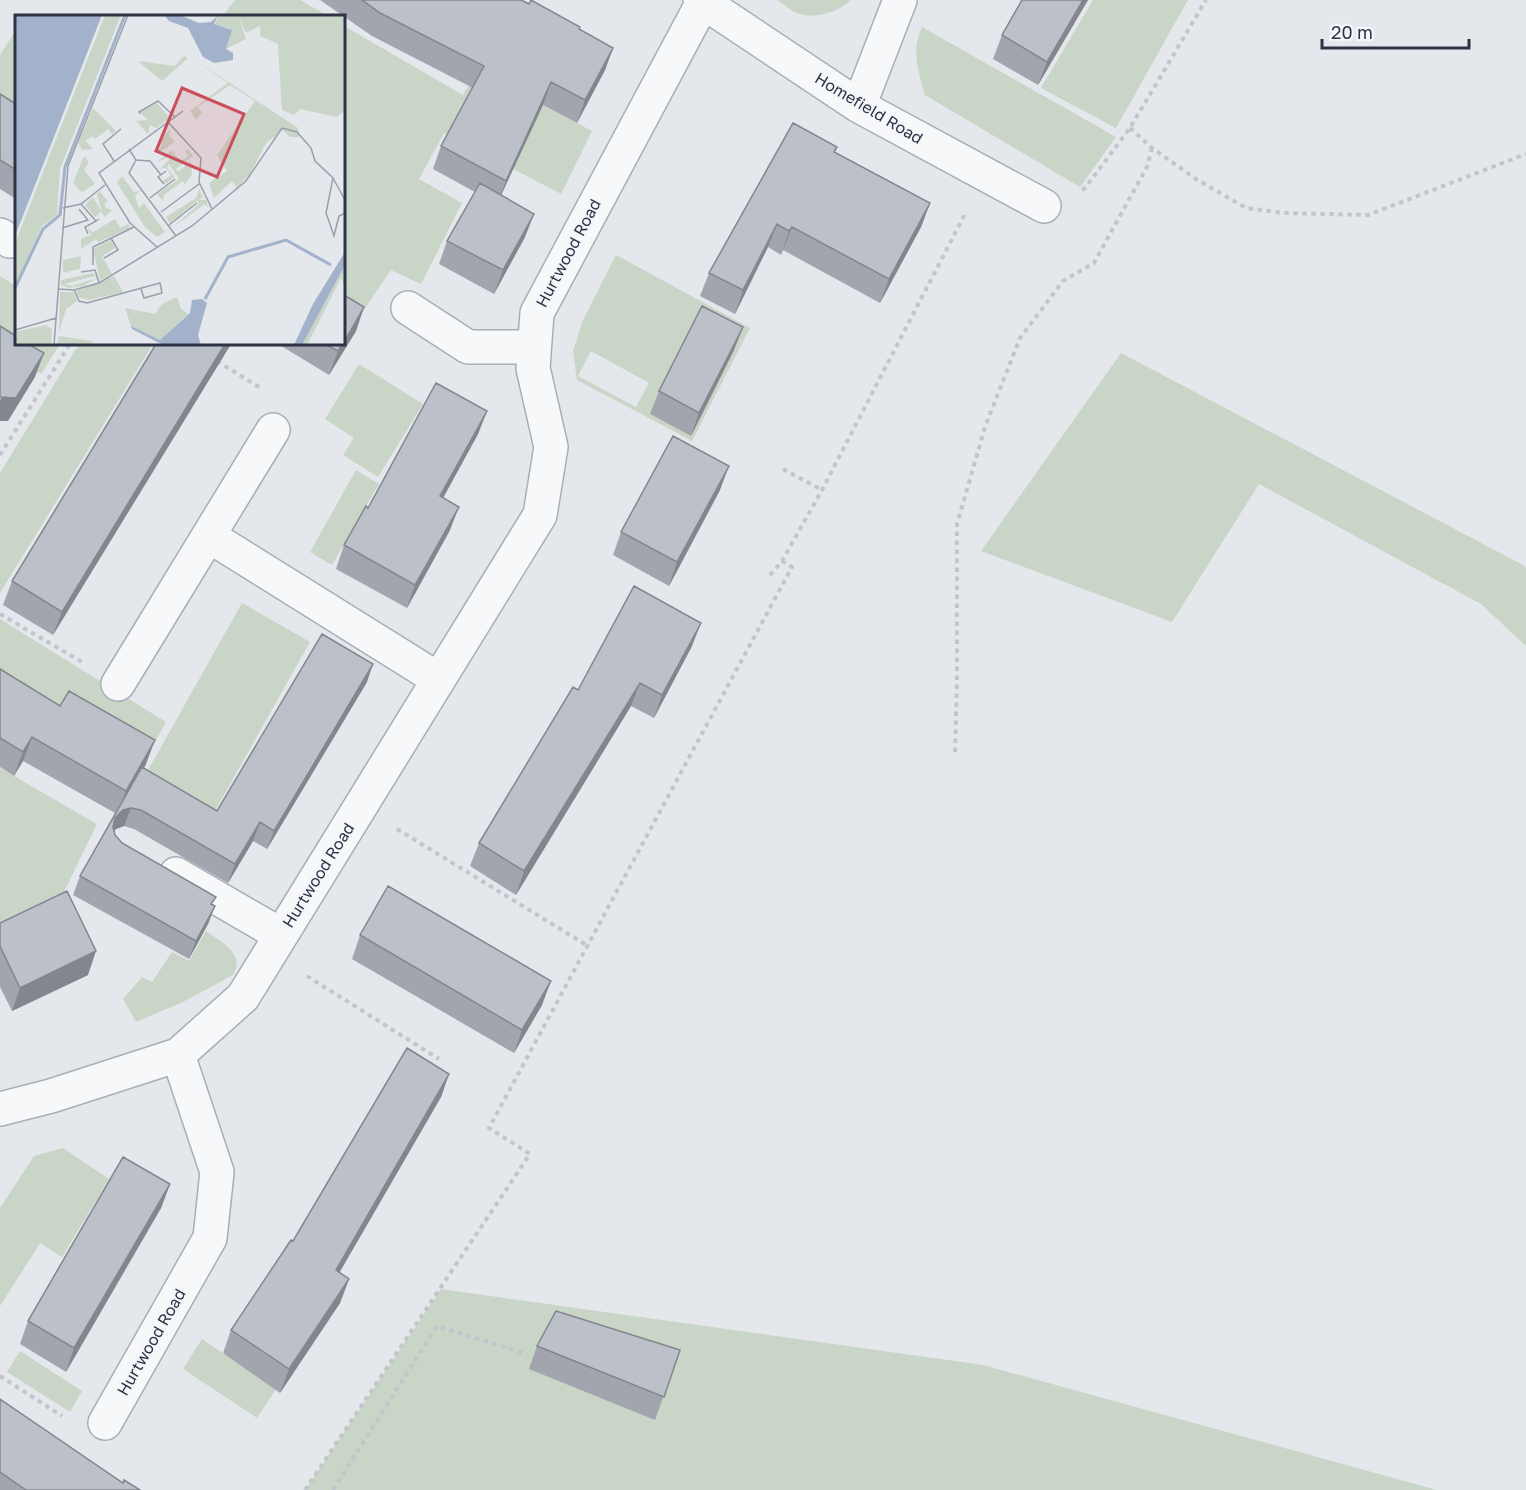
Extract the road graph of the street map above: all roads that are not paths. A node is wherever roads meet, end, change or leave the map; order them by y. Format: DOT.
graph roads {
  1 [pos="900,0"];
  2 [pos="701,1"];
  3 [pos="859,106"];
  4 [pos="1044,206"];
  5 [pos="408,308"];
  6 [pos="534,346"];
  7 [pos="273,430"];
  8 [pos="209,536"];
  9 [pos="438,679"];
  10 [pos="118,684"];
  11 [pos="146,857"];
  12 [pos="276,944"];
  13 [pos="178,1055"];
  14 [pos="0,1109"];
  15 [pos="105,1424"];
  1 -- 3 [label="street"];
  2 -- 3 [label="street, Homefield Road"];
  2 -- 6 [label="street, Hurtwood Road"];
  3 -- 4 [label="street, Homefield Road"];
  5 -- 6 [label="street"];
  6 -- 9 [label="street, Hurtwood Road"];
  7 -- 8 [label="street"];
  8 -- 9 [label="street"];
  8 -- 10 [label="street"];
  9 -- 12 [label="street, Hurtwood Road"];
  11 -- 12 [label="street"];
  12 -- 13 [label="street, Hurtwood Road"];
  13 -- 14 [label="street, Hurtwood Road"];
  13 -- 15 [label="street, Hurtwood Road"];
}
